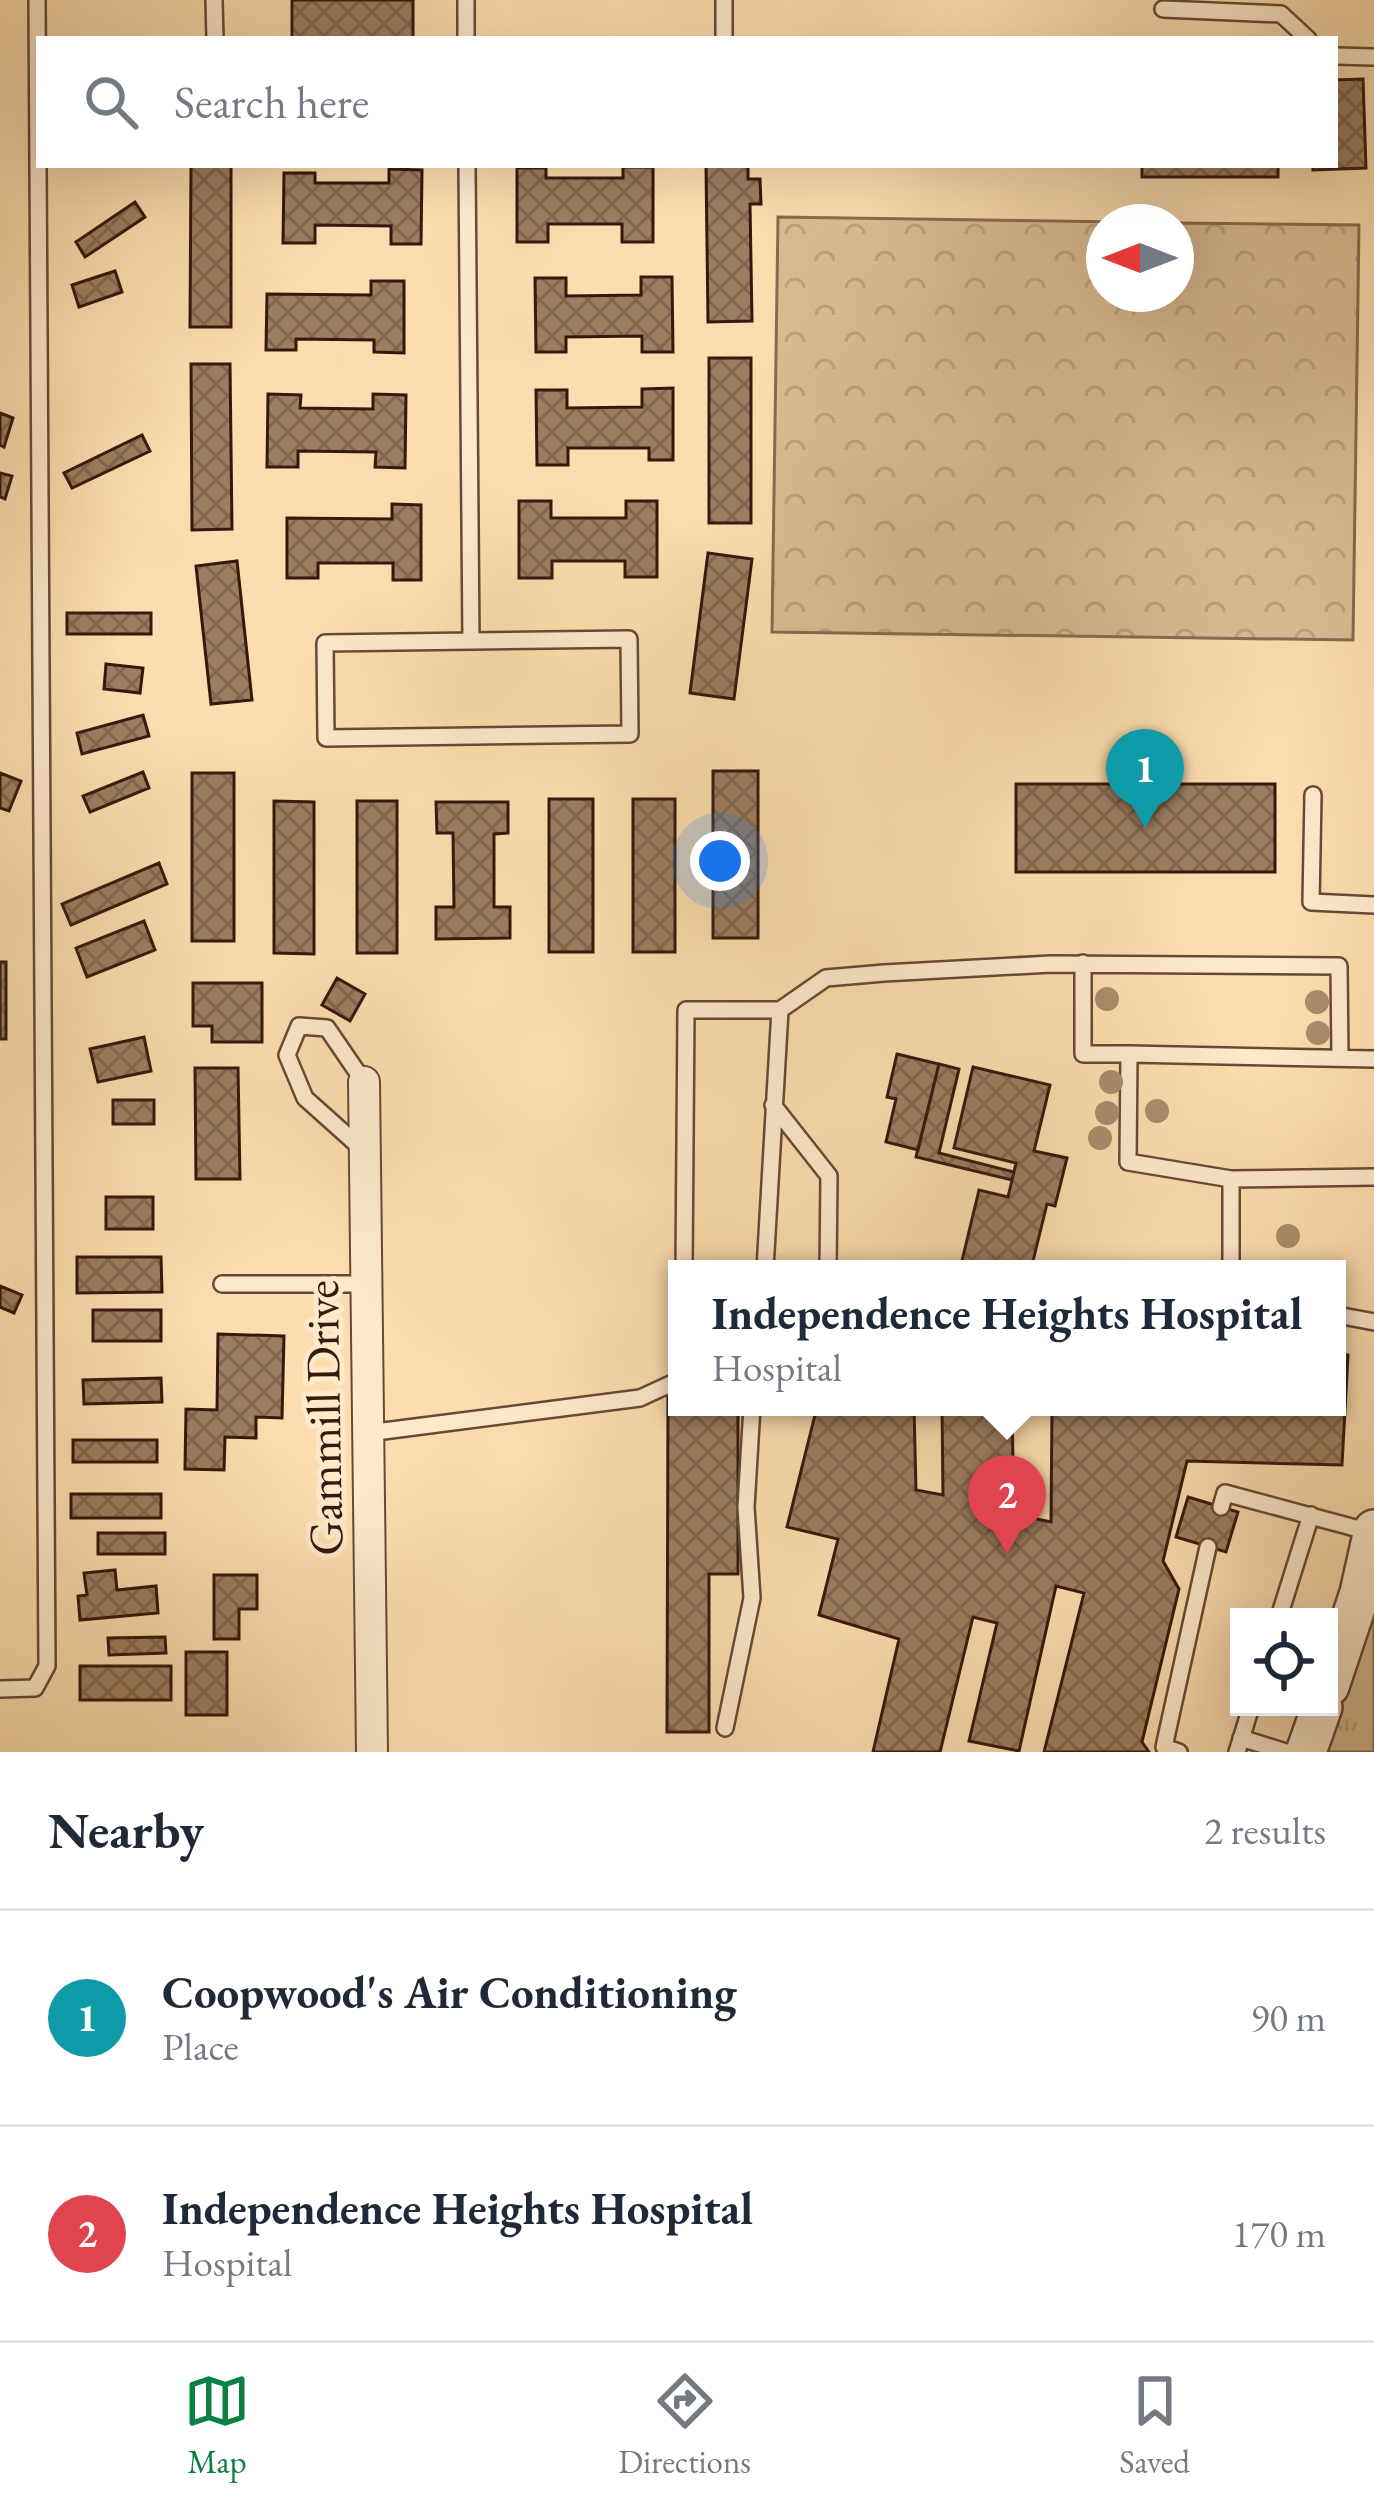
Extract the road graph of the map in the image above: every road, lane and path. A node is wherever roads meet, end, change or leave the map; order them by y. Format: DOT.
graph roads {
  1 [pos="38,0"];
  2 [pos="214,0"];
  3 [pos="466,0"];
  4 [pos="724,0"];
  5 [pos="1163,9"];
  6 [pos="38,36"];
  7 [pos="215,36"];
  8 [pos="466,36"];
  9 [pos="724,36"];
  10 [pos="1305,36"];
  11 [pos="1338,56"];
  12 [pos="1374,57"];
  13 [pos="39,168"];
  14 [pos="467,168"];
  15 [pos="471,641"];
  16 [pos="1313,795"];
  17 [pos="1374,905"];
  18 [pos="1083,963"];
  19 [pos="780,1010"];
  20 [pos="1129,1054"];
  21 [pos="1340,1058"];
  22 [pos="1374,1059"];
  23 [pos="364,1082"];
  24 [pos="773,1105"];
  25 [pos="364,1151"];
  26 [pos="1374,1177"];
  27 [pos="1231,1180"];
  28 [pos="684,1260"];
  29 [pos="765,1260"];
  30 [pos="828,1260"];
  31 [pos="1231,1260"];
  32 [pos="222,1284"];
  33 [pos="366,1284"];
  34 [pos="668,1386"];
  35 [pos="751,1416"];
  36 [pos="368,1433"];
  37 [pos="1223,1500"];
  38 [pos="1311,1515"];
  39 [pos="1374,1532"];
  40 [pos="1208,1546"];
  41 [pos="1282,1608"];
  42 [pos="1338,1658"];
  43 [pos="0,1689"];
  44 [pos="1248,1716"];
  45 [pos="1319,1716"];
  46 [pos="724,1728"];
  47 [pos="1239,1745"];
  48 [pos="372,1752"];
  49 [pos="1179,1752"];
  50 [pos="1286,1752"];
  51 [pos="1306,1752"];
  1 -- 6 [label="lane"];
  2 -- 7 [label="lane"];
  3 -- 8 [label="lane"];
  4 -- 9 [label="lane"];
  5 -- 10 [label="lane"];
  11 -- 12 [label="lane"];
  13 -- 43 [label="lane"];
  14 -- 15 [label="lane"];
  15 -- 15 [label="lane"];
  16 -- 17 [label="lane"];
  18 -- 19 [label="lane"];
  18 -- 20 [label="lane"];
  18 -- 21 [label="lane"];
  19 -- 24 [label="lane"];
  19 -- 28 [label="lane"];
  20 -- 21 [label="lane"];
  20 -- 27 [label="lane"];
  21 -- 22 [label="lane"];
  23 -- 25 [label="street, Gammill Drive"];
  23 -- 25 [label="lane"];
  24 -- 29 [label="lane"];
  24 -- 30 [label="lane"];
  25 -- 33 [label="street, Gammill Drive"];
  26 -- 27 [label="lane"];
  27 -- 31 [label="lane"];
  32 -- 33 [label="lane"];
  33 -- 36 [label="street, Gammill Drive"];
  34 -- 36 [label="lane"];
  35 -- 46 [label="lane"];
  36 -- 48 [label="street, Gammill Drive"];
  37 -- 38 [label="lane"];
  38 -- 39 [label="lane"];
  38 -- 41 [label="lane"];
  39 -- 42 [label="street"];
  40 -- 49 [label="lane"];
  44 -- 47 [label="lane"];
  45 -- 51 [label="street"];
  47 -- 50 [label="lane"];
}
